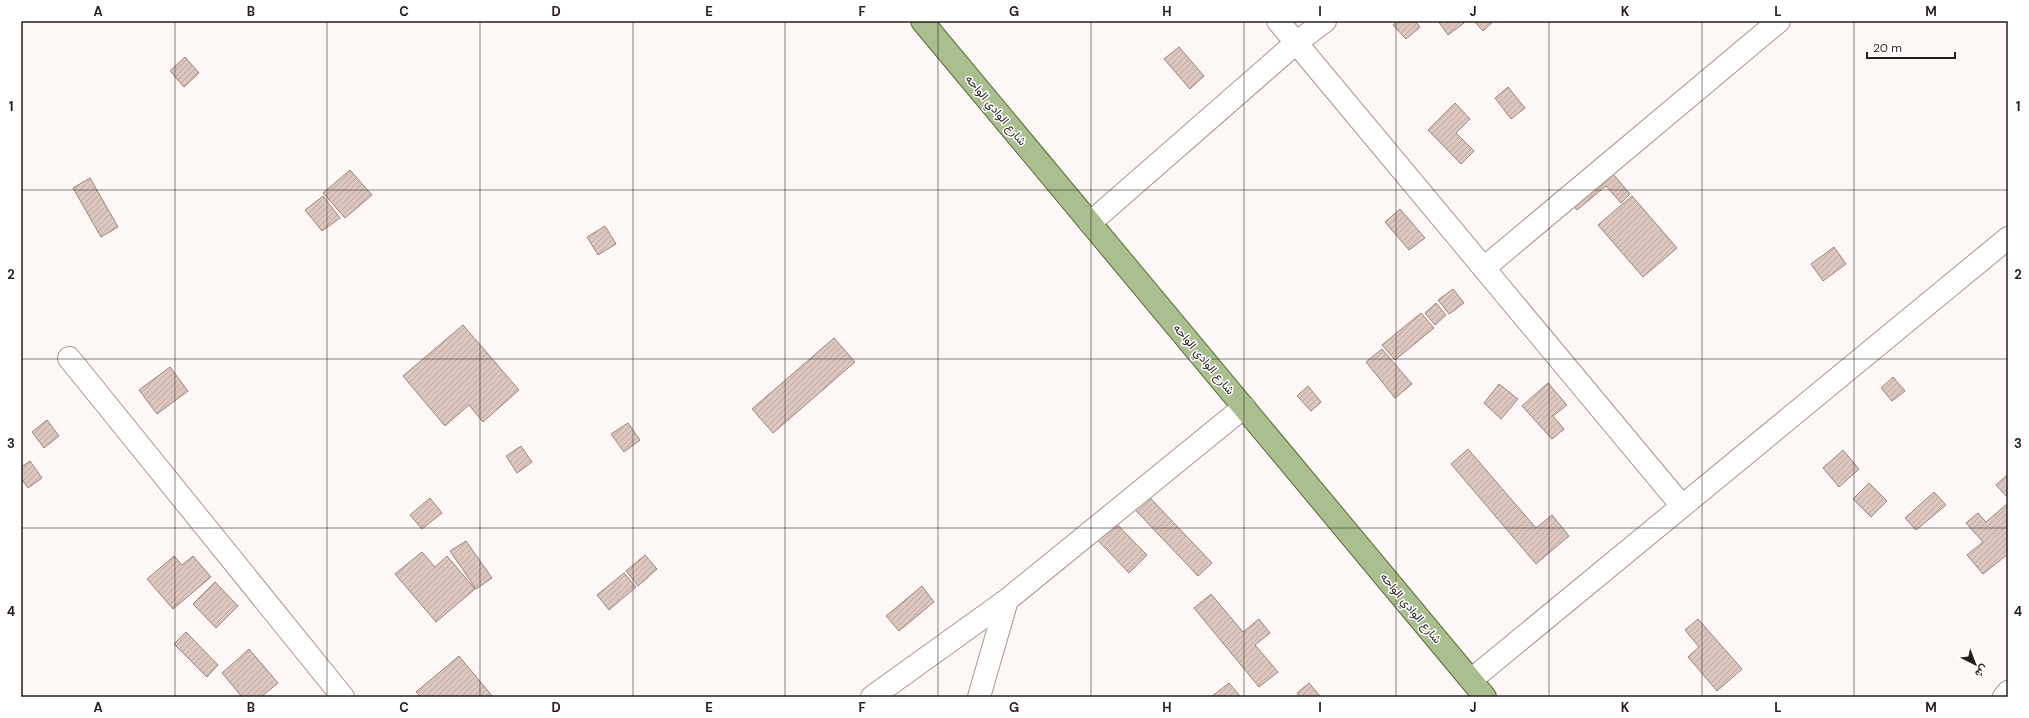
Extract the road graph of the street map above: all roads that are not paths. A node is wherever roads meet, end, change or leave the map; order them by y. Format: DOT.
graph roads {
  1 [pos="922,21"];
  2 [pos="1278,21"];
  3 [pos="1325,21"];
  4 [pos="1779,21"];
  5 [pos="1296,43"];
  6 [pos="1090,223"];
  7 [pos="2008,238"];
  8 [pos="1484,268"];
  9 [pos="69,358"];
  10 [pos="1244,408"];
  11 [pos="1682,506"];
  12 [pos="1007,600"];
  13 [pos="1471,680"];
  14 [pos="2008,692"];
  15 [pos="343,697"];
  16 [pos="872,697"];
  17 [pos="979,697"];
  18 [pos="1485,697"];
  19 [pos="2004,697"];
  1 -- 6 [label="main road, شارع الوادي الواحه"];
  2 -- 5 [label="street"];
  3 -- 5 [label="street"];
  4 -- 8 [label="street"];
  5 -- 6 [label="street"];
  5 -- 8 [label="street"];
  6 -- 10 [label="main road, شارع الوادي الواحه"];
  7 -- 11 [label="street"];
  8 -- 11 [label="street"];
  9 -- 15 [label="street"];
  10 -- 12 [label="street"];
  10 -- 13 [label="main road, شارع الوادي الواحه"];
  11 -- 13 [label="street"];
  12 -- 16 [label="street"];
  12 -- 17 [label="street"];
  13 -- 18 [label="main road, شارع الوادي الواحه"];
  14 -- 19 [label="street"];
}
